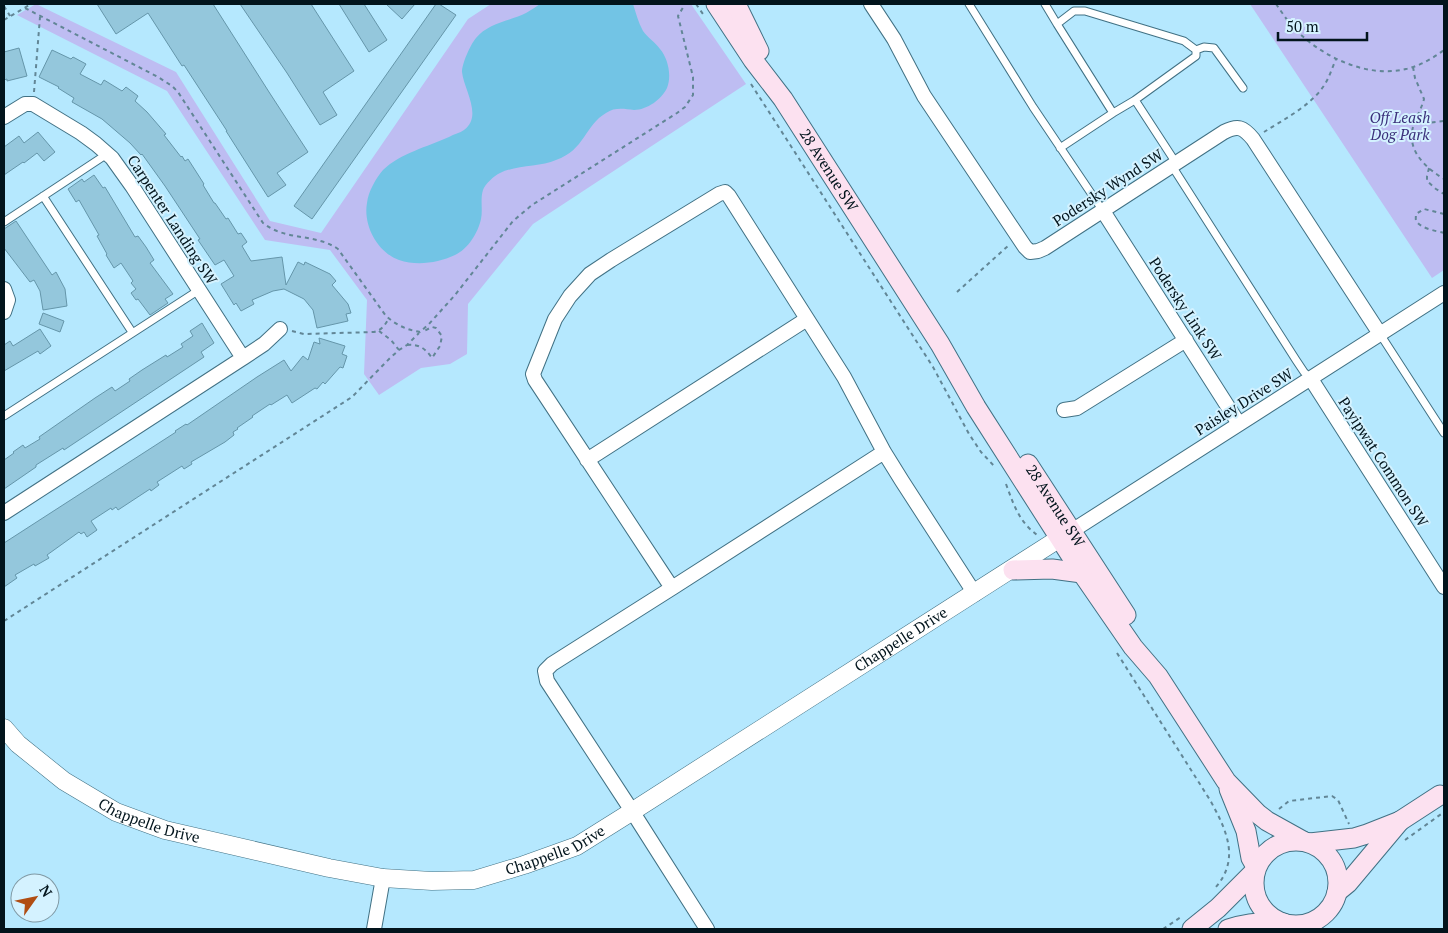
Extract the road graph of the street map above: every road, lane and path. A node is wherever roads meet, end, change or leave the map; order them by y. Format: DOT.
graph roads {
  1 [pos="31,4"];
  2 [pos="685,4"];
  3 [pos="696,4"];
  4 [pos="736,4"];
  5 [pos="872,4"];
  6 [pos="969,4"];
  7 [pos="1045,4"];
  8 [pos="1276,4"];
  9 [pos="4,6"];
  10 [pos="25,8"];
  11 [pos="711,12"];
  12 [pos="10,16"];
  13 [pos="40,17"];
  14 [pos="4,20"];
  15 [pos="1057,24"];
  16 [pos="1196,50"];
  17 [pos="1444,50"];
  18 [pos="1336,59"];
  19 [pos="1413,67"];
  20 [pos="750,83"];
  21 [pos="1243,88"];
  22 [pos="783,99"];
  23 [pos="1135,100"];
  24 [pos="33,104"];
  25 [pos="1113,113"];
  26 [pos="1418,116"];
  27 [pos="4,117"];
  28 [pos="1444,121"];
  29 [pos="1253,139"];
  30 [pos="1060,148"];
  31 [pos="107,154"];
  32 [pos="1174,165"];
  33 [pos="1429,168"];
  34 [pos="1444,179"];
  35 [pos="1444,194"];
  36 [pos="43,196"];
  37 [pos="1103,211"];
  38 [pos="1444,214"];
  39 [pos="4,222"];
  40 [pos="1444,233"];
  41 [pos="1018,237"];
  42 [pos="4,289"];
  43 [pos="198,290"];
  44 [pos="957,292"];
  45 [pos="1444,293"];
  46 [pos="4,312"];
  47 [pos="389,318"];
  48 [pos="807,319"];
  49 [pos="280,329"];
  50 [pos="379,331"];
  51 [pos="132,332"];
  52 [pos="420,332"];
  53 [pos="1380,334"];
  54 [pos="1186,340"];
  55 [pos="407,345"];
  56 [pos="399,350"];
  57 [pos="243,358"];
  58 [pos="1311,379"];
  59 [pos="1064,410"];
  60 [pos="4,416"];
  61 [pos="1239,424"];
  62 [pos="1444,433"];
  63 [pos="884,452"];
  64 [pos="587,460"];
  65 [pos="996,468"];
  66 [pos="1004,479"];
  67 [pos="4,513"];
  68 [pos="1036,533"];
  69 [pos="1066,535"];
  70 [pos="1013,570"];
  71 [pos="1082,573"];
  72 [pos="1444,587"];
  73 [pos="672,588"];
  74 [pos="975,594"];
  75 [pos="4,621"];
  76 [pos="1115,649"];
  77 [pos="1158,676"];
  78 [pos="4,728"];
  79 [pos="1226,781"];
  80 [pos="1442,804"];
  81 [pos="1279,809"];
  82 [pos="632,811"];
  83 [pos="1400,821"];
  84 [pos="1349,824"];
  85 [pos="1306,842"];
  86 [pos="1401,844"];
  87 [pos="1255,869"];
  88 [pos="383,878"];
  89 [pos="1212,891"];
  90 [pos="1337,892"];
  91 [pos="1188,922"];
  92 [pos="1283,924"];
  93 [pos="702,927"];
  94 [pos="374,929"];
  95 [pos="1162,929"];
  96 [pos="1228,929"];
  1 -- 10 [label="path"];
  2 -- 52 [label="path"];
  3 -- 11 [label="path"];
  4 -- 22 [label="main road, 28 Avenue SW"];
  5 -- 41 [label="street, Podersky Wynd SW"];
  6 -- 30 [label="lane"];
  7 -- 15 [label="lane"];
  8 -- 18 [label="path"];
  9 -- 12 [label="path"];
  10 -- 12 [label="path"];
  10 -- 13 [label="path"];
  11 -- 22 [label="main road, 28 Avenue SW"];
  12 -- 14 [label="path"];
  13 -- 24 [label="path"];
  13 -- 47 [label="path"];
  15 -- 16 [label="lane"];
  15 -- 25 [label="lane"];
  16 -- 21 [label="lane"];
  16 -- 23 [label="lane"];
  17 -- 19 [label="path"];
  18 -- 19 [label="path"];
  18 -- 29 [label="path"];
  19 -- 26 [label="path"];
  20 -- 65 [label="path"];
  22 -- 69 [label="main road, 28 Avenue SW"];
  23 -- 25 [label="lane"];
  23 -- 32 [label="lane"];
  24 -- 27 [label="street"];
  24 -- 31 [label="street, Carpenter Landing SW"];
  25 -- 30 [label="lane"];
  26 -- 28 [label="path"];
  26 -- 33 [label="path"];
  29 -- 32 [label="street, Podersky Wynd SW"];
  29 -- 53 [label="street, Podersky Wynd SW"];
  30 -- 37 [label="lane"];
  31 -- 36 [label="lane"];
  31 -- 43 [label="street, Carpenter Landing SW"];
  32 -- 37 [label="street, Podersky Wynd SW"];
  32 -- 58 [label="lane"];
  33 -- 34 [label="path"];
  33 -- 35 [label="path"];
  36 -- 39 [label="lane"];
  36 -- 51 [label="lane"];
  37 -- 41 [label="street, Podersky Wynd SW"];
  37 -- 54 [label="street, Podersky Link SW"];
  38 -- 40 [label="path"];
  41 -- 44 [label="path"];
  42 -- 46 [label="street"];
  43 -- 51 [label="lane"];
  43 -- 57 [label="street, Carpenter Landing SW"];
  45 -- 53 [label="street, Paisley Drive SW"];
  47 -- 50 [label="path"];
  47 -- 52 [label="path"];
  48 -- 63 [label="street"];
  48 -- 64 [label="street"];
  48 -- 64 [label="street"];
  49 -- 50 [label="path"];
  49 -- 57 [label="street"];
  50 -- 56 [label="path"];
  51 -- 60 [label="lane"];
  52 -- 55 [label="path"];
  52 -- 55 [label="path"];
  53 -- 58 [label="street, Paisley Drive SW"];
  53 -- 62 [label="lane"];
  54 -- 59 [label="street"];
  54 -- 61 [label="street, Podersky Link SW"];
  55 -- 56 [label="path"];
  56 -- 75 [label="path"];
  57 -- 67 [label="street"];
  58 -- 61 [label="street, Paisley Drive SW"];
  58 -- 72 [label="street, Payipwat Common SW"];
  61 -- 69 [label="street, Paisley Drive SW"];
  63 -- 73 [label="street"];
  63 -- 74 [label="street"];
  64 -- 73 [label="street"];
  66 -- 68 [label="path"];
  69 -- 70 [label="street, Chappelle Drive"];
  69 -- 71 [label="main road, 28 Avenue SW"];
  69 -- 77 [label="main road, 28 Avenue SW"];
  70 -- 71 [label="main road"];
  70 -- 74 [label="street, Chappelle Drive"];
  71 -- 77 [label="main road, 28 Avenue SW"];
  73 -- 82 [label="street"];
  74 -- 82 [label="street, Chappelle Drive"];
  76 -- 89 [label="path"];
  77 -- 79 [label="main road, 28 Avenue SW"];
  78 -- 88 [label="street, Chappelle Drive"];
  79 -- 85 [label="main road, 28 Avenue SW"];
  79 -- 87 [label="main road, 28 Avenue SW"];
  80 -- 83 [label="main road"];
  80 -- 86 [label="path"];
  81 -- 84 [label="path"];
  82 -- 88 [label="street, Chappelle Drive"];
  82 -- 93 [label="street"];
  83 -- 85 [label="main road"];
  83 -- 90 [label="main road"];
  85 -- 87 [label="main road"];
  85 -- 90 [label="main road"];
  87 -- 91 [label="main road"];
  87 -- 92 [label="main road"];
  88 -- 94 [label="street"];
  90 -- 92 [label="main road"];
  91 -- 95 [label="path"];
  92 -- 96 [label="main road"];
}
